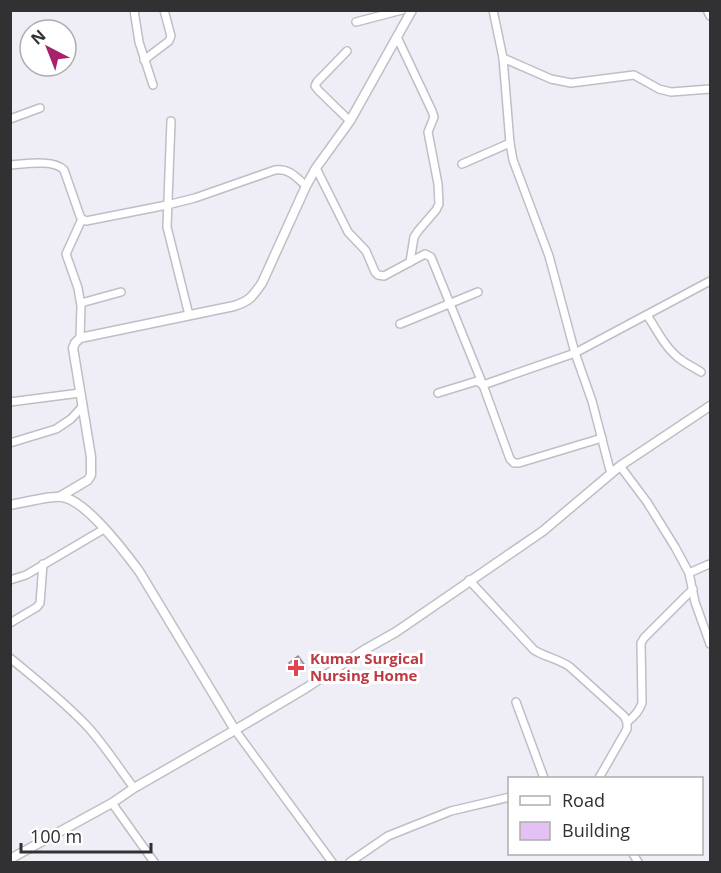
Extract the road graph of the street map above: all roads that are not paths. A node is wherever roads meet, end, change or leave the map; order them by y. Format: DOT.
graph roads {
  1 [pos="135,10"];
  2 [pos="164,10"];
  3 [pos="402,10"];
  4 [pos="412,10"];
  5 [pos="493,10"];
  6 [pos="708,10"];
  7 [pos="711,16"];
  8 [pos="356,22"];
  9 [pos="397,37"];
  10 [pos="347,51"];
  11 [pos="503,58"];
  12 [pos="144,60"];
  13 [pos="153,85"];
  14 [pos="711,88"];
  15 [pos="40,108"];
  16 [pos="10,119"];
  17 [pos="171,121"];
  18 [pos="350,121"];
  19 [pos="510,143"];
  20 [pos="462,164"];
  21 [pos="10,165"];
  22 [pos="316,168"];
  23 [pos="306,186"];
  24 [pos="167,205"];
  25 [pos="82,219"];
  26 [pos="410,262"];
  27 [pos="711,281"];
  28 [pos="121,292"];
  29 [pos="478,292"];
  30 [pos="81,303"];
  31 [pos="450,303"];
  32 [pos="189,315"];
  33 [pos="647,315"];
  34 [pos="400,324"];
  35 [pos="80,338"];
  36 [pos="575,353"];
  37 [pos="701,372"];
  38 [pos="483,385"];
  39 [pos="80,393"];
  40 [pos="438,393"];
  41 [pos="10,402"];
  42 [pos="711,406"];
  43 [pos="82,407"];
  44 [pos="602,438"];
  45 [pos="10,443"];
  46 [pos="620,466"];
  47 [pos="611,474"];
  48 [pos="61,496"];
  49 [pos="10,505"];
  50 [pos="104,529"];
  51 [pos="43,564"];
  52 [pos="711,564"];
  53 [pos="689,573"];
  54 [pos="10,580"];
  55 [pos="470,580"];
  56 [pos="693,589"];
  57 [pos="10,623"];
  58 [pos="711,644"];
  59 [pos="10,657"];
  60 [pos="516,702"];
  61 [pos="627,722"];
  62 [pos="235,730"];
  63 [pos="544,777"];
  64 [pos="600,777"];
  65 [pos="134,788"];
  66 [pos="508,797"];
  67 [pos="112,803"];
  68 [pos="10,859"];
  69 [pos="154,862"];
  70 [pos="332,862"];
  71 [pos="350,862"];
  1 -- 12 [label="street"];
  2 -- 12 [label="street"];
  3 -- 8 [label="street"];
  4 -- 9 [label="street"];
  5 -- 11 [label="street"];
  6 -- 7 [label="street"];
  9 -- 18 [label="street"];
  9 -- 26 [label="street"];
  10 -- 18 [label="street"];
  11 -- 14 [label="street"];
  11 -- 19 [label="street"];
  12 -- 13 [label="street"];
  15 -- 16 [label="street"];
  17 -- 24 [label="street"];
  18 -- 22 [label="street"];
  19 -- 20 [label="street"];
  19 -- 36 [label="street"];
  21 -- 25 [label="street"];
  22 -- 23 [label="street"];
  22 -- 26 [label="street"];
  23 -- 24 [label="street"];
  23 -- 32 [label="street"];
  24 -- 25 [label="street"];
  24 -- 32 [label="street"];
  25 -- 30 [label="street"];
  26 -- 31 [label="street"];
  27 -- 33 [label="street"];
  28 -- 30 [label="street"];
  29 -- 31 [label="street"];
  30 -- 35 [label="street"];
  31 -- 34 [label="street"];
  31 -- 38 [label="street"];
  32 -- 35 [label="street"];
  33 -- 36 [label="street"];
  33 -- 37 [label="street"];
  35 -- 39 [label="street"];
  36 -- 38 [label="street"];
  36 -- 44 [label="street"];
  38 -- 40 [label="street"];
  38 -- 44 [label="street"];
  39 -- 41 [label="street"];
  39 -- 43 [label="street"];
  42 -- 46 [label="street"];
  43 -- 45 [label="street"];
  43 -- 48 [label="street"];
  44 -- 47 [label="street"];
  46 -- 47 [label="street"];
  46 -- 53 [label="street"];
  47 -- 55 [label="street"];
  48 -- 49 [label="street"];
  48 -- 50 [label="street"];
  50 -- 51 [label="street"];
  50 -- 62 [label="street"];
  51 -- 54 [label="street"];
  51 -- 57 [label="street"];
  52 -- 53 [label="street"];
  53 -- 56 [label="street"];
  55 -- 61 [label="street"];
  55 -- 62 [label="street"];
  56 -- 58 [label="street"];
  56 -- 61 [label="street"];
  59 -- 65 [label="street"];
  60 -- 63 [label="street"];
  61 -- 64 [label="street"];
  62 -- 65 [label="street"];
  62 -- 70 [label="street"];
  65 -- 67 [label="street"];
  66 -- 71 [label="street"];
  67 -- 68 [label="street"];
  67 -- 69 [label="street"];
}
